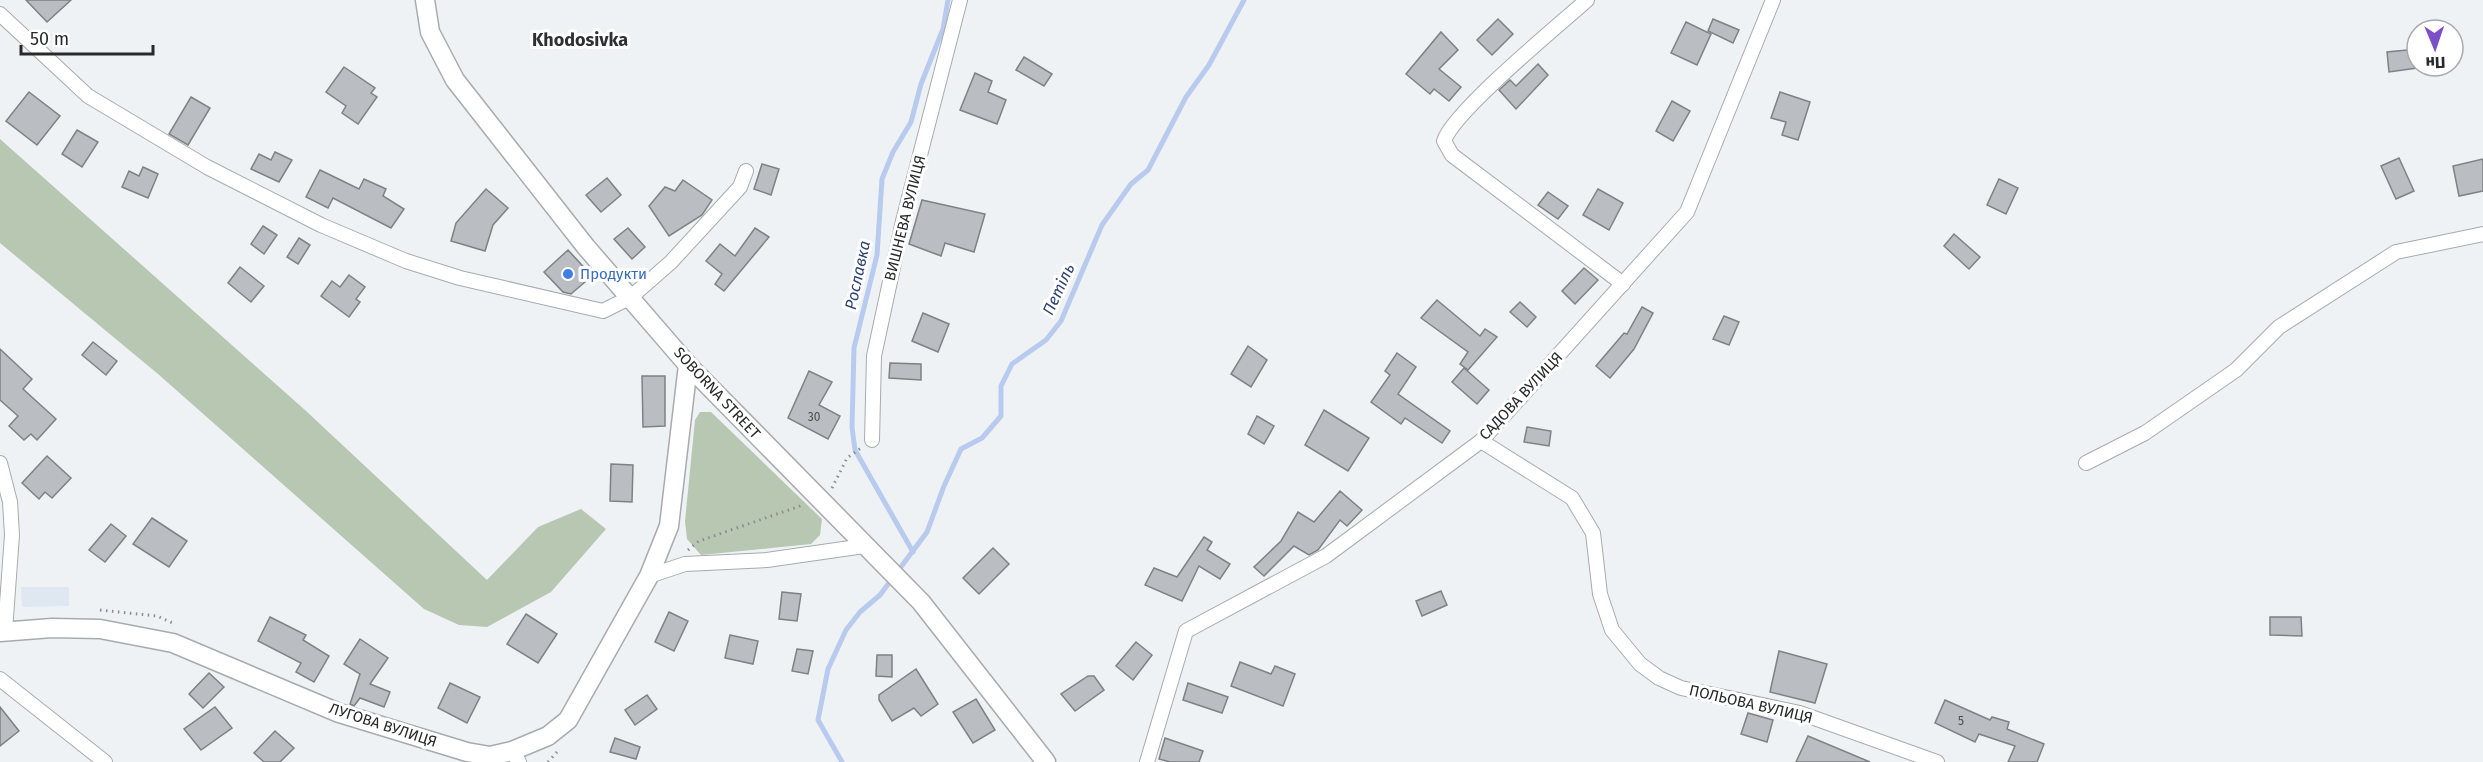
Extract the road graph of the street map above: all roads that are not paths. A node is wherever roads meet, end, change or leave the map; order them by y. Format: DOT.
graph roads {
  1 [pos="425,0"];
  2 [pos="960,0"];
  3 [pos="1587,0"];
  4 [pos="1773,0"];
  5 [pos="0,14"];
  6 [pos="746,171"];
  7 [pos="2483,234"];
  8 [pos="1623,284"];
  9 [pos="631,297"];
  10 [pos="688,365"];
  11 [pos="872,440"];
  12 [pos="1481,441"];
  13 [pos="2086,463"];
  14 [pos="0,464"];
  15 [pos="869,550"];
  16 [pos="650,576"];
  17 [pos="2,632"];
  18 [pos="0,679"];
  19 [pos="516,757"];
  20 [pos="105,762"];
  21 [pos="1046,762"];
  22 [pos="1147,762"];
  23 [pos="1937,762"];
  1 -- 9 [label="street, SOBORNA STREET"];
  2 -- 11 [label="street, ВИШНЕВА ВУЛИЦЯ"];
  3 -- 8 [label="street"];
  4 -- 8 [label="street, САДОВА ВУЛИЦЯ"];
  5 -- 9 [label="street"];
  6 -- 9 [label="street"];
  7 -- 13 [label="street"];
  8 -- 12 [label="street, САДОВА ВУЛИЦЯ"];
  9 -- 10 [label="street, SOBORNA STREET"];
  10 -- 15 [label="street, SOBORNA STREET"];
  10 -- 16 [label="street, ЛУГОВА ВУЛИЦЯ"];
  12 -- 22 [label="street, САДОВА ВУЛИЦЯ"];
  12 -- 23 [label="street, ПОЛЬОВА ВУЛИЦЯ"];
  14 -- 17 [label="street"];
  15 -- 16 [label="street"];
  15 -- 21 [label="street, SOBORNA STREET"];
  16 -- 19 [label="street, ЛУГОВА ВУЛИЦЯ"];
  17 -- 19 [label="street, ЛУГОВА ВУЛИЦЯ"];
  18 -- 20 [label="street"];
}
